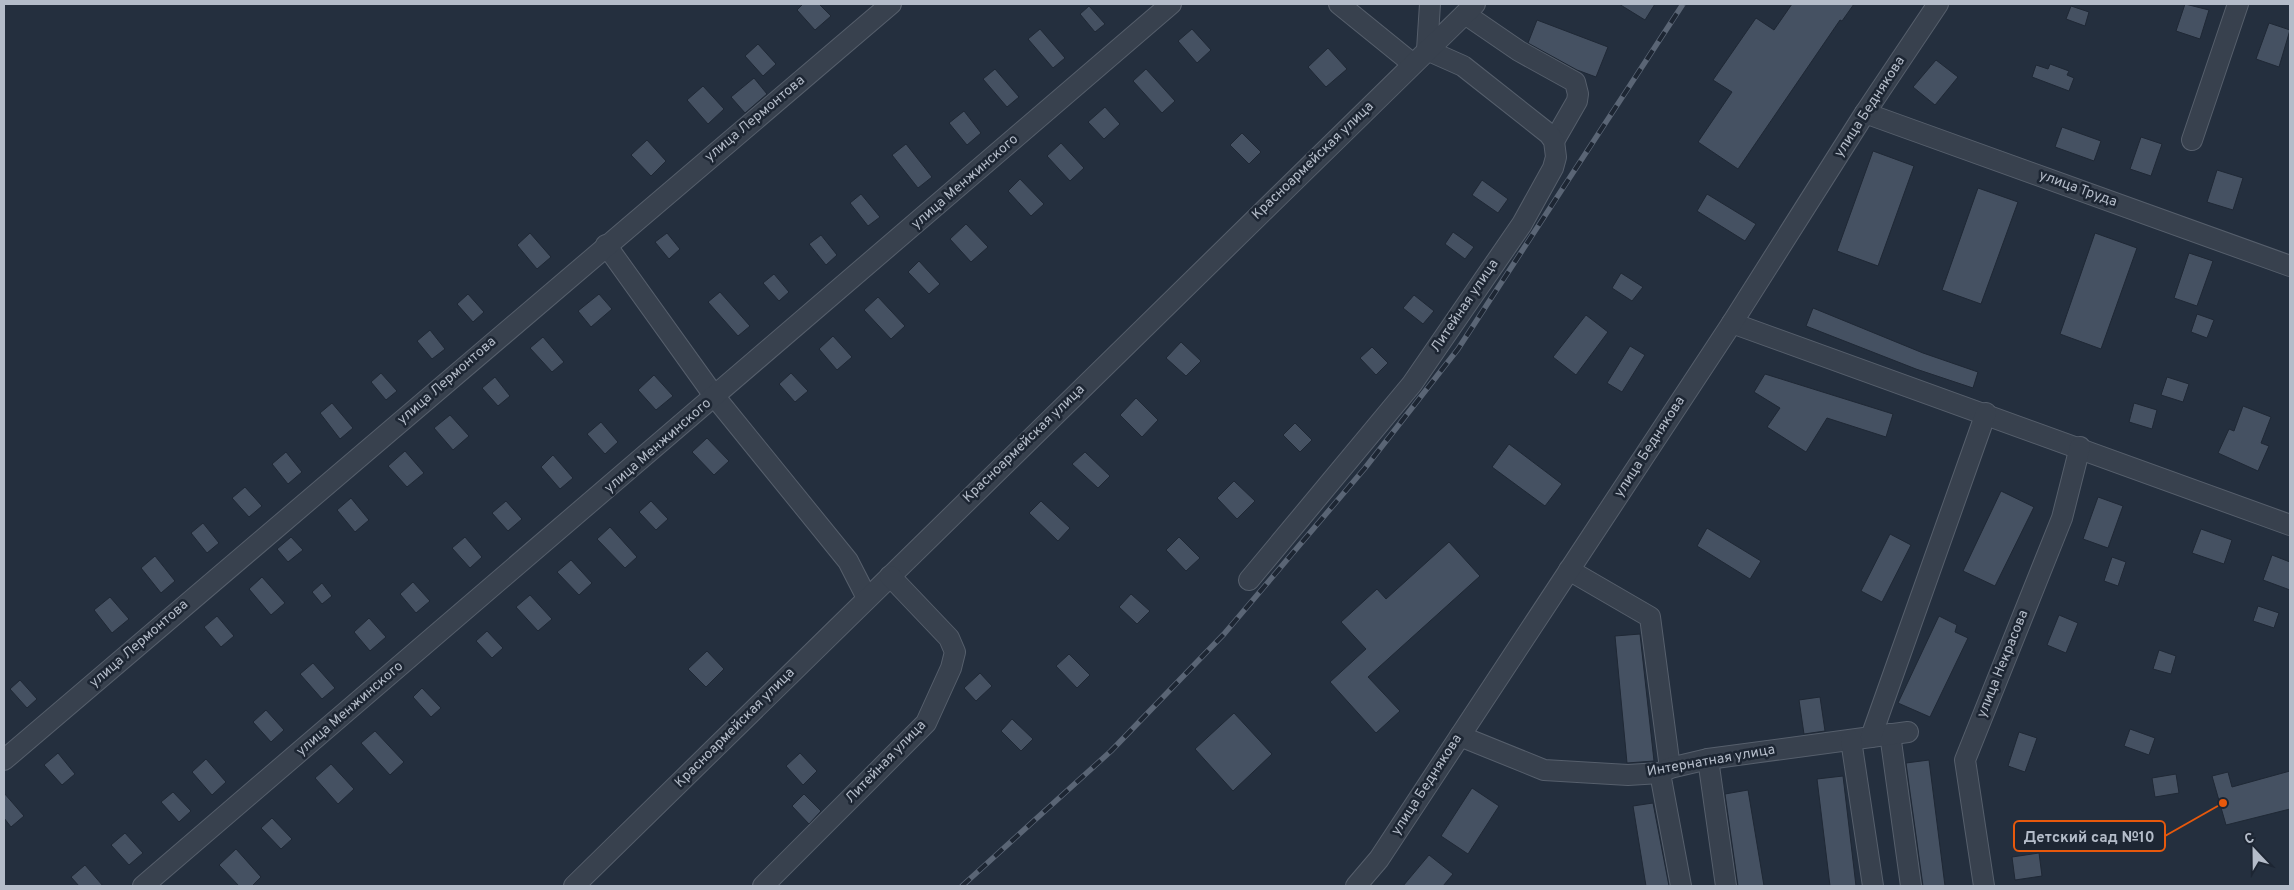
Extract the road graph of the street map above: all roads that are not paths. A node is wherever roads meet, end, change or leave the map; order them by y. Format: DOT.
graph roads {
  1 [pos="891,4"];
  2 [pos="1171,4"];
  3 [pos="1339,4"];
  4 [pos="1430,4"];
  5 [pos="1938,4"];
  6 [pos="2238,4"];
  7 [pos="1470,9"];
  8 [pos="1427,50"];
  9 [pos="1412,64"];
  10 [pos="1865,113"];
  11 [pos="2192,140"];
  12 [pos="1554,141"];
  13 [pos="606,245"];
  14 [pos="2290,266"];
  15 [pos="1732,323"];
  16 [pos="715,397"];
  17 [pos="1986,414"];
  18 [pos="2080,447"];
  19 [pos="2290,525"];
  20 [pos="1569,570"];
  21 [pos="890,576"];
  22 [pos="1249,580"];
  23 [pos="867,598"];
  24 [pos="1890,734"];
  25 [pos="1460,736"];
  26 [pos="1851,740"];
  27 [pos="1708,759"];
  28 [pos="4,760"];
  29 [pos="1665,770"];
  30 [pos="1363,884"];
  31 [pos="143,886"];
  32 [pos="574,886"];
  33 [pos="763,886"];
  34 [pos="1681,886"];
  35 [pos="1726,886"];
  36 [pos="1873,886"];
  37 [pos="1911,886"];
  38 [pos="1984,886"];
  1 -- 13 [label="street, улица Лермонтова"];
  2 -- 16 [label="street, улица Менжинского"];
  3 -- 9 [label="street"];
  4 -- 8 [label="street"];
  5 -- 10 [label="street, улица Беднякова"];
  6 -- 11 [label="street"];
  7 -- 8 [label="street, Красноармейская улица"];
  7 -- 12 [label="street"];
  8 -- 9 [label="street, Красноармейская улица"];
  8 -- 12 [label="street"];
  9 -- 21 [label="street, Красноармейская улица"];
  10 -- 14 [label="street, улица Труда"];
  10 -- 15 [label="street, улица Беднякова"];
  12 -- 22 [label="street, Литейная улица"];
  13 -- 16 [label="street"];
  13 -- 28 [label="street, улица Лермонтова"];
  15 -- 17 [label="street"];
  15 -- 20 [label="street, улица Беднякова"];
  16 -- 23 [label="street"];
  16 -- 31 [label="street, улица Менжинского"];
  17 -- 18 [label="street"];
  17 -- 24 [label="street"];
  18 -- 19 [label="street"];
  18 -- 38 [label="street, улица Некрасова"];
  20 -- 25 [label="street, улица Беднякова"];
  20 -- 29 [label="street"];
  21 -- 23 [label="street, Красноармейская улица"];
  21 -- 33 [label="street, Литейная улица"];
  23 -- 32 [label="street, Красноармейская улица"];
  24 -- 26 [label="street, Интернатная улица"];
  24 -- 37 [label="street"];
  25 -- 29 [label="street, Интернатная улица"];
  25 -- 30 [label="street, улица Беднякова"];
  26 -- 27 [label="street, Интернатная улица"];
  26 -- 36 [label="street"];
  27 -- 29 [label="street, Интернатная улица"];
  27 -- 35 [label="street"];
  29 -- 34 [label="street"];
}
